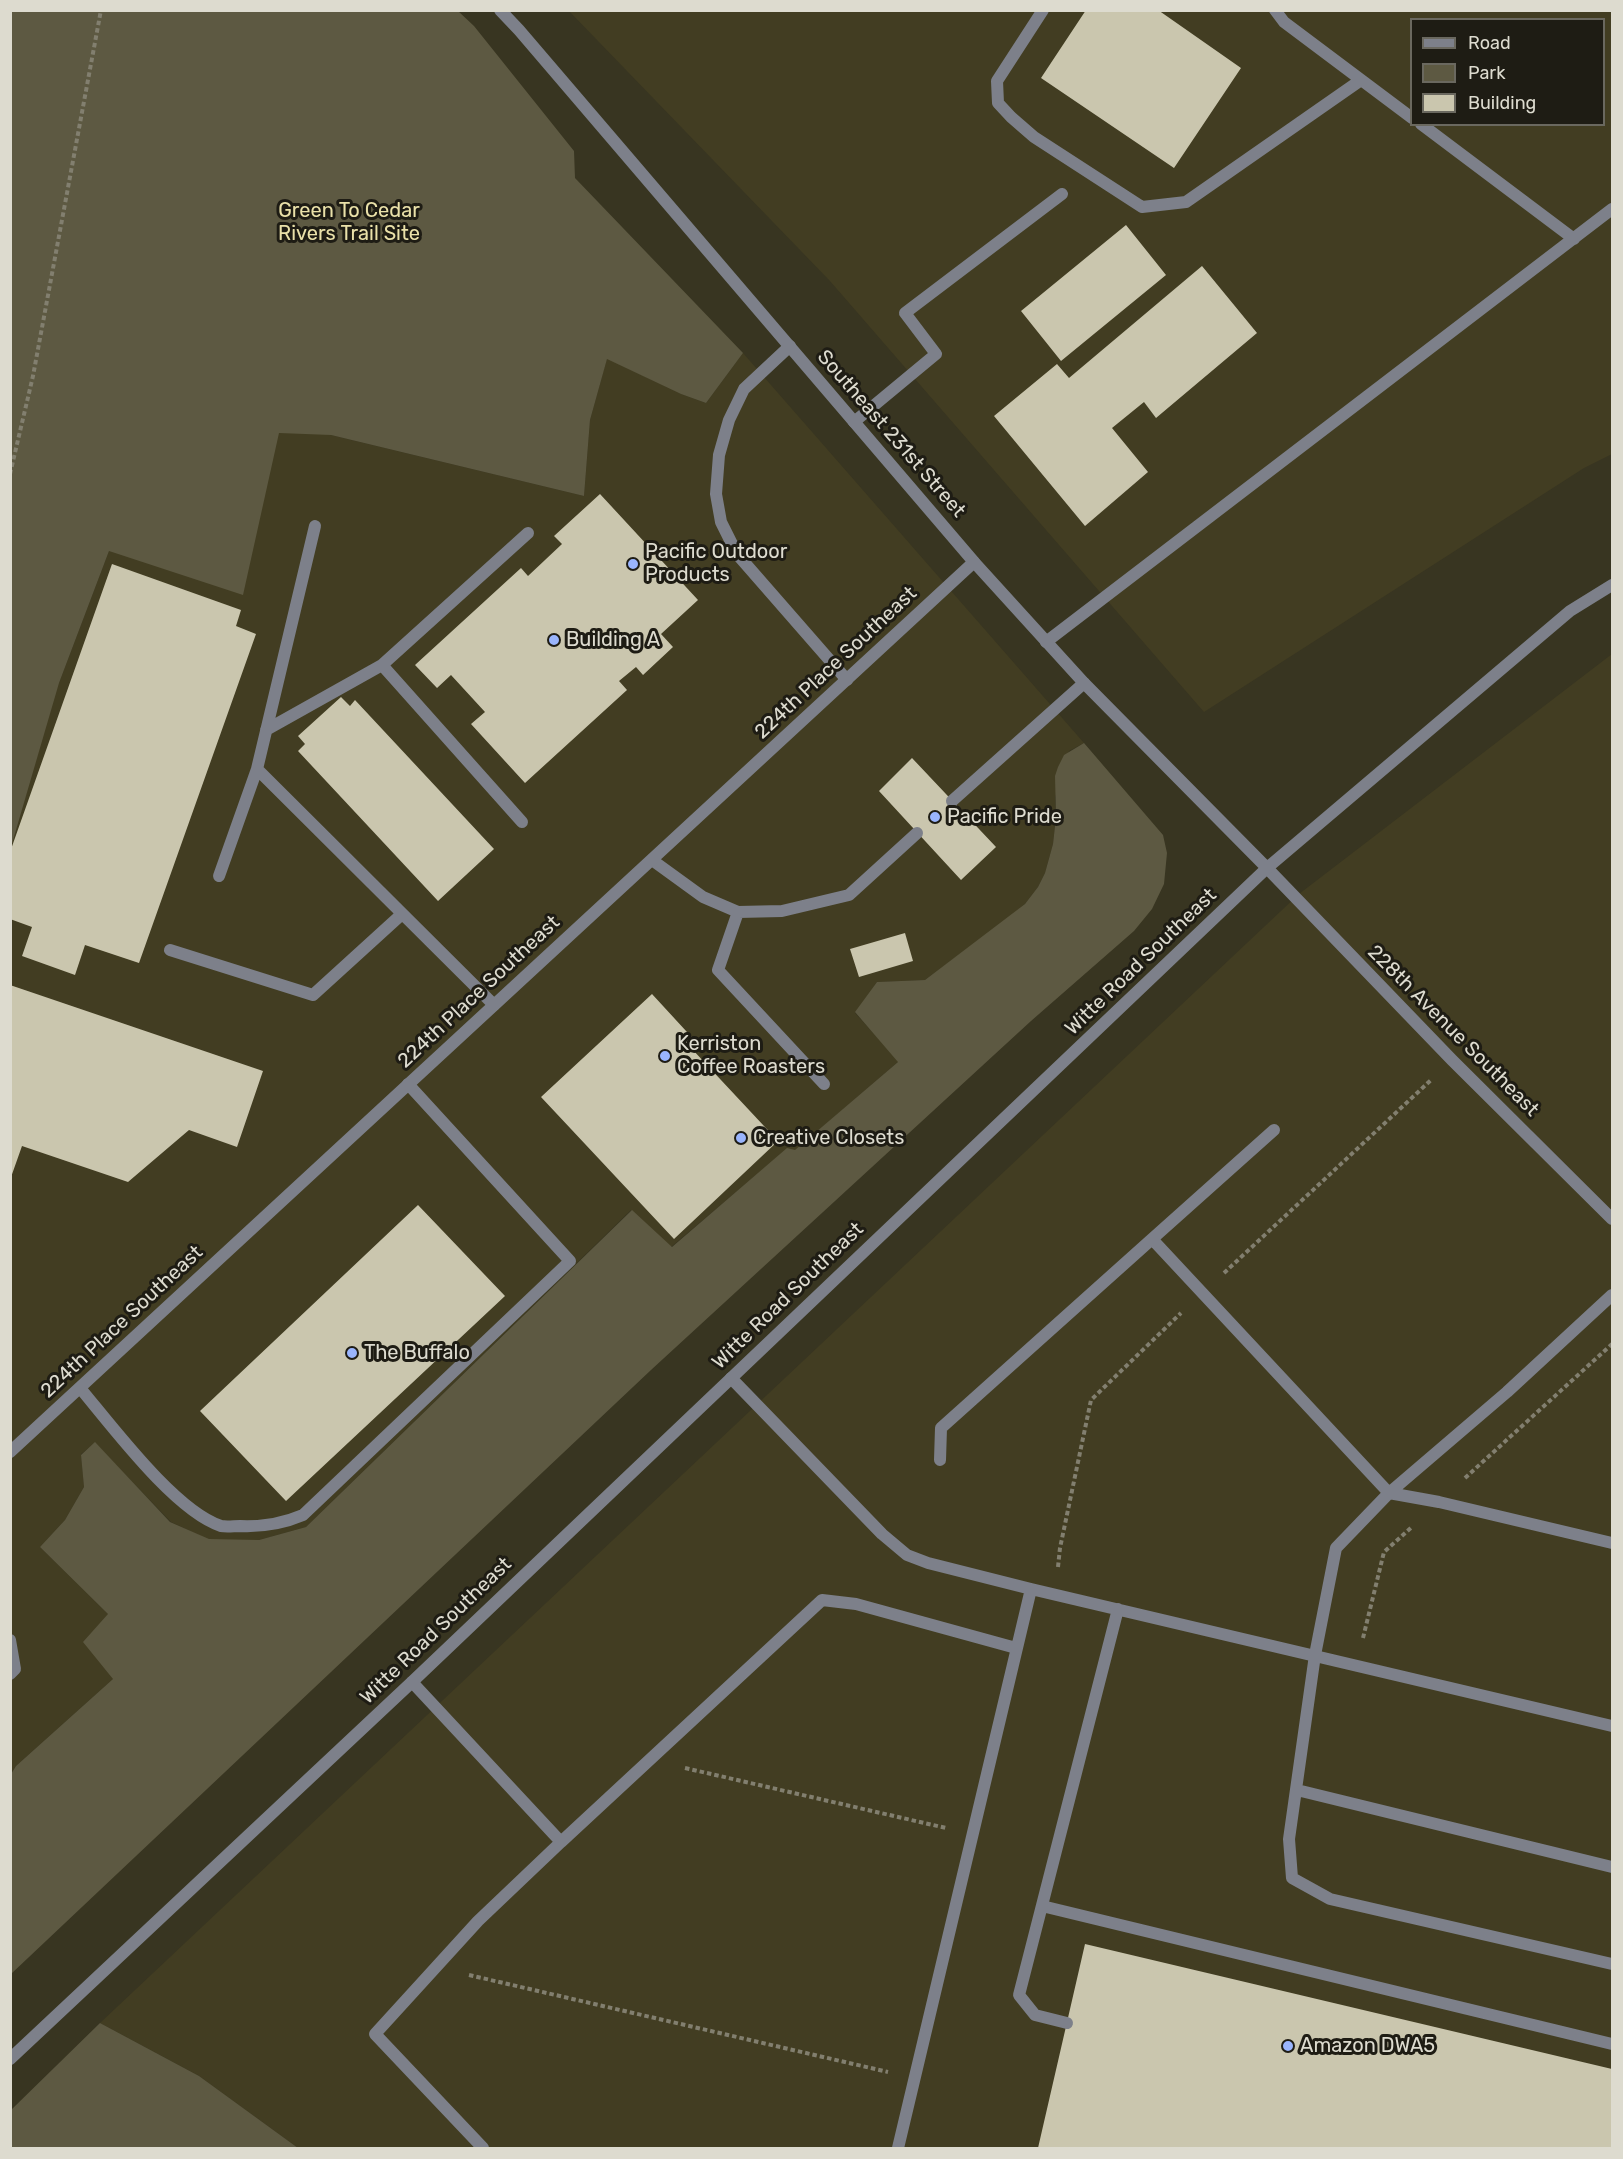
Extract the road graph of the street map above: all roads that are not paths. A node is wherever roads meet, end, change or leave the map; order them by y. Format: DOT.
graph roads {
  1 [pos="500,10"];
  2 [pos="1043,10"];
  3 [pos="1275,10"];
  4 [pos="1361,80"];
  5 [pos="1410,117"];
  6 [pos="1424,126"];
  7 [pos="1062,194"];
  8 [pos="1612,209"];
  9 [pos="1574,239"];
  10 [pos="790,346"];
  11 [pos="854,422"];
  12 [pos="315,526"];
  13 [pos="528,534"];
  14 [pos="975,562"];
  15 [pos="1612,585"];
  16 [pos="1046,642"];
  17 [pos="382,665"];
  18 [pos="847,680"];
  19 [pos="1084,683"];
  20 [pos="266,730"];
  21 [pos="257,769"];
  22 [pos="952,801"];
  23 [pos="522,822"];
  24 [pos="917,833"];
  25 [pos="652,860"];
  26 [pos="1267,868"];
  27 [pos="219,876"];
  28 [pos="738,912"];
  29 [pos="402,914"];
  30 [pos="170,950"];
  31 [pos="494,1005"];
  32 [pos="408,1084"];
  33 [pos="824,1084"];
  34 [pos="1274,1131"];
  35 [pos="1612,1219"];
  36 [pos="1152,1239"];
  37 [pos="1612,1295"];
  38 [pos="731,1377"];
  39 [pos="80,1388"];
  40 [pos="10,1452"];
  41 [pos="940,1460"];
  42 [pos="1389,1493"];
  43 [pos="1612,1543"];
  44 [pos="1031,1589"];
  45 [pos="1118,1609"];
  46 [pos="10,1640"];
  47 [pos="1016,1648"];
  48 [pos="1315,1656"];
  49 [pos="10,1674"];
  50 [pos="412,1682"];
  51 [pos="1612,1726"];
  52 [pos="1297,1790"];
  53 [pos="561,1842"];
  54 [pos="1612,1867"];
  55 [pos="1042,1906"];
  56 [pos="1612,1964"];
  57 [pos="1067,2023"];
  58 [pos="1612,2044"];
  59 [pos="10,2059"];
  60 [pos="483,2148"];
  61 [pos="898,2148"];
  1 -- 10 [label="street, Southeast 231st Street"];
  2 -- 4 [label="street"];
  3 -- 4 [label="street"];
  4 -- 5 [label="street"];
  6 -- 9 [label="street"];
  7 -- 11 [label="street"];
  8 -- 9 [label="street"];
  9 -- 16 [label="street"];
  10 -- 11 [label="street, Southeast 231st Street"];
  10 -- 18 [label="street"];
  11 -- 14 [label="street, Southeast 231st Street"];
  12 -- 20 [label="street"];
  13 -- 17 [label="street"];
  14 -- 16 [label="street, Southeast 231st Street"];
  14 -- 18 [label="street, 224th Place Southeast"];
  15 -- 26 [label="street, Witte Road Southeast"];
  16 -- 19 [label="street, Southeast 231st Street"];
  17 -- 20 [label="street"];
  17 -- 23 [label="street"];
  18 -- 25 [label="street, 224th Place Southeast"];
  19 -- 22 [label="street"];
  19 -- 26 [label="street, Southeast 231st Street"];
  20 -- 21 [label="street"];
  21 -- 27 [label="street"];
  21 -- 29 [label="street"];
  24 -- 28 [label="street"];
  25 -- 28 [label="street"];
  25 -- 31 [label="street, 224th Place Southeast"];
  26 -- 35 [label="street, 228th Avenue Southeast"];
  26 -- 38 [label="street, Witte Road Southeast"];
  28 -- 33 [label="street"];
  29 -- 30 [label="street"];
  29 -- 31 [label="street"];
  31 -- 32 [label="street, 224th Place Southeast"];
  32 -- 39 [label="street, 224th Place Southeast"];
  32 -- 39 [label="street"];
  34 -- 36 [label="street"];
  36 -- 41 [label="street"];
  36 -- 42 [label="street"];
  37 -- 42 [label="street"];
  38 -- 44 [label="street"];
  38 -- 50 [label="street, Witte Road Southeast"];
  39 -- 40 [label="street, 224th Place Southeast"];
  42 -- 43 [label="street"];
  42 -- 48 [label="street"];
  44 -- 45 [label="street"];
  44 -- 47 [label="street"];
  45 -- 48 [label="street"];
  45 -- 55 [label="street"];
  46 -- 49 [label="street"];
  47 -- 53 [label="street"];
  47 -- 61 [label="street"];
  48 -- 51 [label="street"];
  48 -- 52 [label="street"];
  50 -- 53 [label="street"];
  50 -- 59 [label="street, Witte Road Southeast"];
  52 -- 54 [label="street"];
  52 -- 56 [label="street"];
  53 -- 60 [label="street"];
  55 -- 57 [label="street"];
  55 -- 58 [label="street"];
}
